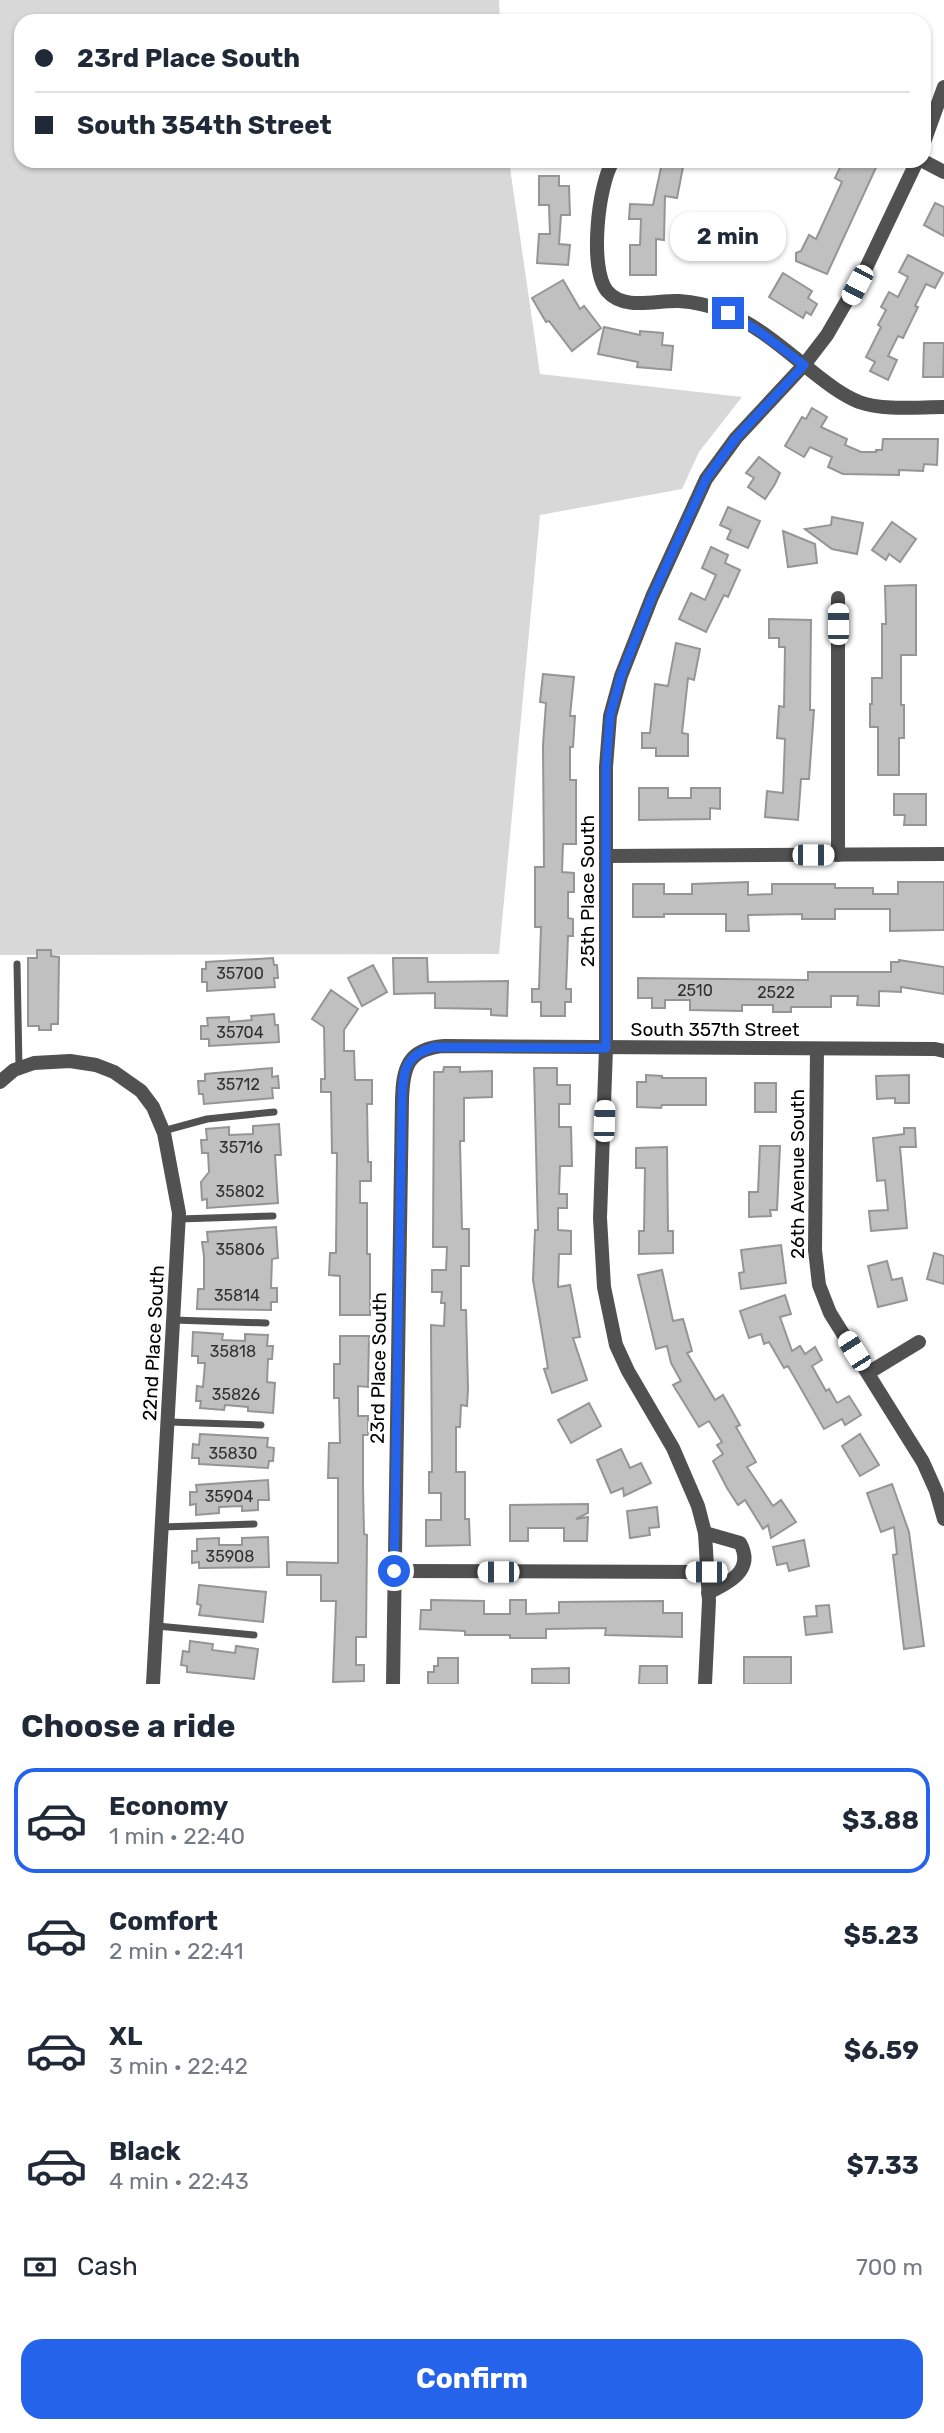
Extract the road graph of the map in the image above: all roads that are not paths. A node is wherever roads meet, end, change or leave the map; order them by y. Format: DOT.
graph roads {
  1 [pos="944,87"];
  2 [pos="931,123"];
  3 [pos="609,168"];
  4 [pos="914,168"];
  5 [pos="804,365"];
  6 [pos="944,407"];
  7 [pos="838,598"];
  8 [pos="944,854"];
  9 [pos="838,855"];
  10 [pos="607,856"];
  11 [pos="17,964"];
  12 [pos="606,1048"];
  13 [pos="817,1049"];
  14 [pos="939,1050"];
  15 [pos="414,1056"];
  16 [pos="20,1068"];
  17 [pos="0,1082"];
  18 [pos="274,1112"];
  19 [pos="163,1131"];
  20 [pos="273,1216"];
  21 [pos="179,1219"];
  22 [pos="173,1320"];
  23 [pos="266,1323"];
  24 [pos="919,1342"];
  25 [pos="868,1373"];
  26 [pos="168,1422"];
  27 [pos="261,1425"];
  28 [pos="944,1519"];
  29 [pos="254,1524"];
  30 [pos="162,1527"];
  31 [pos="705,1533"];
  32 [pos="394,1571"];
  33 [pos="706,1572"];
  34 [pos="708,1593"];
  35 [pos="156,1626"];
  36 [pos="254,1635"];
  37 [pos="153,1684"];
  38 [pos="393,1684"];
  39 [pos="705,1684"];
  1 -- 2 [label="street"];
  3 -- 5 [label="street"];
  4 -- 5 [label="street, 25th Place South"];
  5 -- 6 [label="street"];
  5 -- 10 [label="street, 25th Place South"];
  7 -- 9 [label="street"];
  8 -- 9 [label="street"];
  9 -- 10 [label="street"];
  10 -- 12 [label="street, 25th Place South"];
  11 -- 16 [label="lane"];
  12 -- 13 [label="street, South 357th Street"];
  12 -- 15 [label="street, South 357th Street"];
  12 -- 31 [label="street, 25th Place South"];
  13 -- 14 [label="street, South 357th Street"];
  13 -- 25 [label="street, 26th Avenue South"];
  15 -- 32 [label="street, 23rd Place South"];
  16 -- 17 [label="street"];
  16 -- 19 [label="street, 22nd Place South"];
  18 -- 19 [label="lane"];
  19 -- 21 [label="street, 22nd Place South"];
  20 -- 21 [label="lane"];
  21 -- 22 [label="street, 22nd Place South"];
  22 -- 23 [label="lane"];
  22 -- 26 [label="street, 22nd Place South"];
  24 -- 25 [label="street"];
  25 -- 28 [label="street, 26th Avenue South"];
  26 -- 27 [label="lane"];
  26 -- 30 [label="street, 22nd Place South"];
  29 -- 30 [label="lane"];
  30 -- 35 [label="street, 22nd Place South"];
  31 -- 33 [label="street, 25th Place South"];
  31 -- 34 [label="street"];
  32 -- 33 [label="street"];
  32 -- 38 [label="street, 23rd Place South"];
  33 -- 34 [label="street, 25th Place South"];
  34 -- 39 [label="street, 25th Place South"];
  35 -- 36 [label="lane"];
  35 -- 37 [label="street, 22nd Place South"];
}
